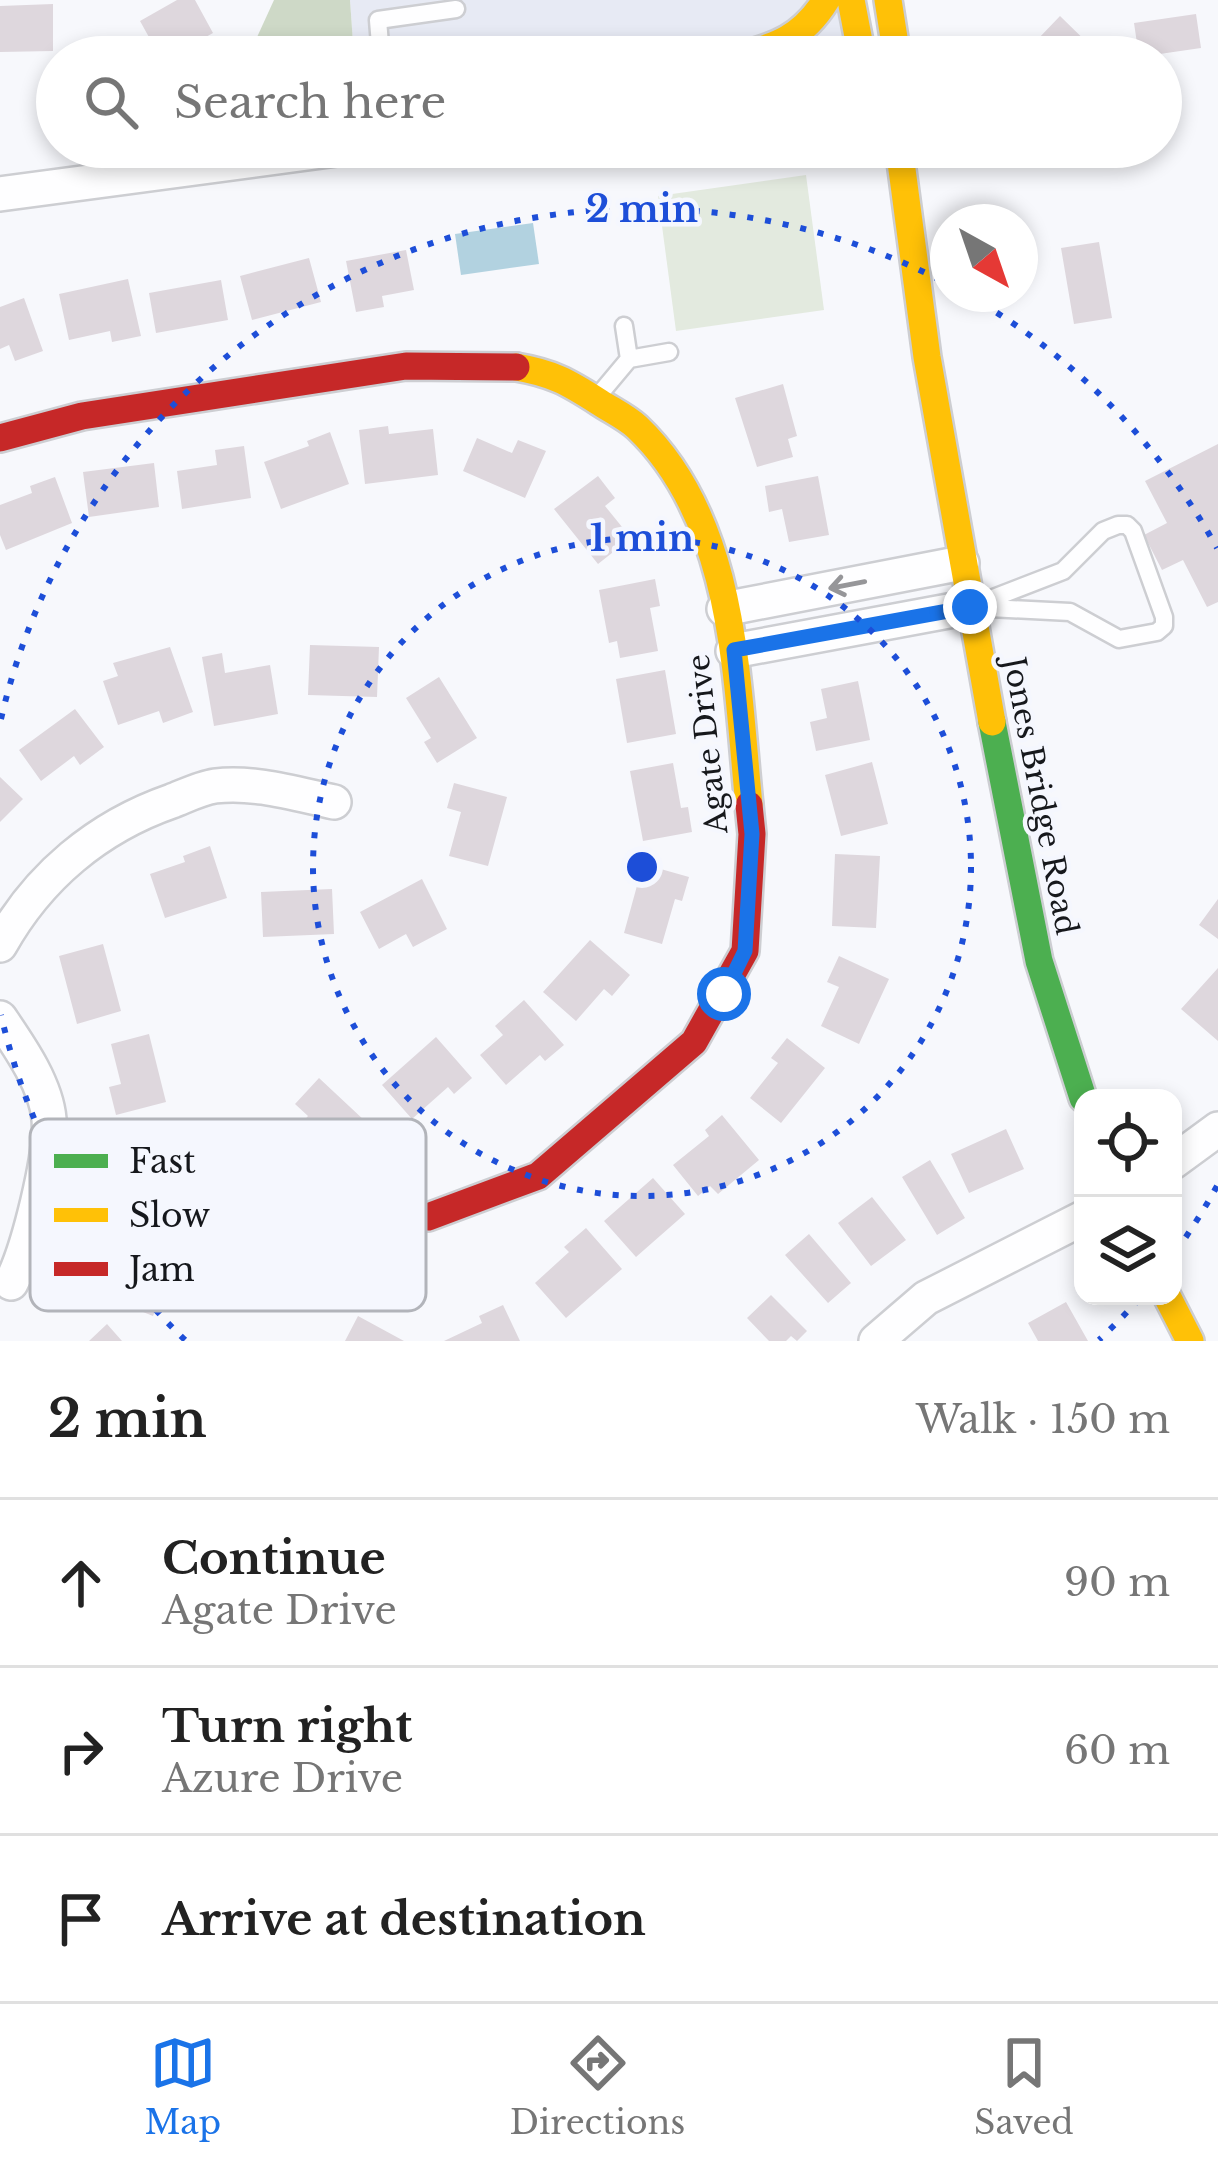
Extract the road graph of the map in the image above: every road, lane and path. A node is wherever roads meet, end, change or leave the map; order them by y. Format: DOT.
graph roads {
  1 [pos="826,0"];
  2 [pos="851,0"];
  3 [pos="888,0"];
  4 [pos="457,9"];
  5 [pos="379,36"];
  6 [pos="796,36"];
  7 [pos="858,36"];
  8 [pos="894,36"];
  9 [pos="195,168"];
  10 [pos="899,168"];
  11 [pos="0,194"];
  12 [pos="624,326"];
  13 [pos="669,352"];
  14 [pos="629,358"];
  15 [pos="596,400"];
  16 [pos="0,438"];
  17 [pos="962,563"];
  18 [pos="970,607"];
  19 [pos="724,609"];
  20 [pos="734,650"];
  21 [pos="334,802"];
  22 [pos="0,945"];
  23 [pos="0,1018"];
  24 [pos="1081,1089"];
  25 [pos="49,1119"];
  26 [pos="1218,1129"];
  27 [pos="1182,1155"];
  28 [pos="428,1217"];
  29 [pos="1074,1222"];
  30 [pos="30,1224"];
  31 [pos="11,1283"];
  32 [pos="1172,1305"];
  33 [pos="876,1341"];
  34 [pos="1190,1341"];
  1 -- 6 [label="street"];
  2 -- 7 [label="street"];
  3 -- 8 [label="street"];
  4 -- 5 [label="lane"];
  9 -- 11 [label="street"];
  10 -- 17 [label="street, Jones Bridge Road"];
  12 -- 14 [label="lane"];
  13 -- 14 [label="lane"];
  14 -- 15 [label="lane"];
  15 -- 16 [label="street, Agate Drive"];
  15 -- 19 [label="street, Agate Drive"];
  17 -- 18 [label="street, Jones Bridge Road"];
  17 -- 19 [label="street, one-way"];
  18 -- 18 [label="lane"];
  18 -- 20 [label="street"];
  18 -- 24 [label="street, Jones Bridge Road"];
  19 -- 20 [label="street, Agate Drive"];
  20 -- 28 [label="street, Agate Drive"];
  21 -- 22 [label="street"];
  23 -- 25 [label="street"];
  26 -- 27 [label="street"];
  29 -- 33 [label="street"];
  30 -- 31 [label="street"];
  32 -- 34 [label="street"];
}
